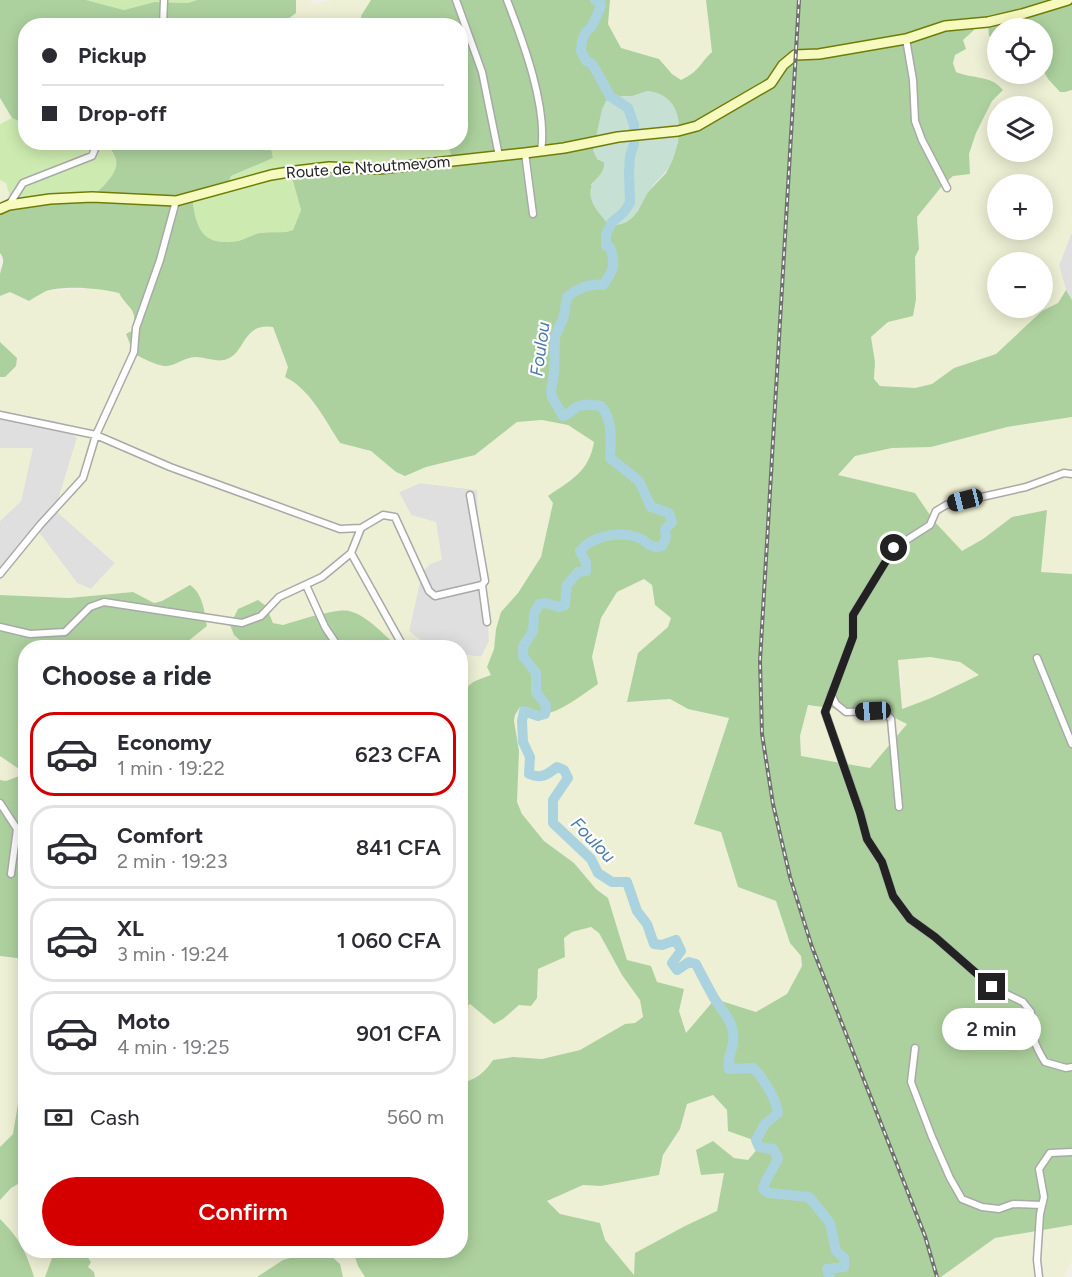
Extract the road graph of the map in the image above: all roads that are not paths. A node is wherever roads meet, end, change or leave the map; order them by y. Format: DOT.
graph roads {
  1 [pos="164,0"];
  2 [pos="456,0"];
  3 [pos="507,0"];
  4 [pos="1068,0"];
  5 [pos="163,18"];
  6 [pos="462,18"];
  7 [pos="468,33"];
  8 [pos="906,39"];
  9 [pos="95,150"];
  10 [pos="541,151"];
  11 [pos="525,153"];
  12 [pos="499,156"];
  13 [pos="947,188"];
  14 [pos="176,201"];
  15 [pos="4,207"];
  16 [pos="533,214"];
  17 [pos="0,415"];
  18 [pos="96,435"];
  19 [pos="1072,474"];
  20 [pos="470,495"];
  21 [pos="362,528"];
  22 [pos="351,553"];
  23 [pos="0,574"];
  24 [pos="306,585"];
  25 [pos="482,585"];
  26 [pos="487,622"];
  27 [pos="0,627"];
  28 [pos="334,640"];
  29 [pos="400,640"];
  30 [pos="1037,658"];
  31 [pos="831,694"];
  32 [pos="1072,744"];
  33 [pos="0,803"];
  34 [pos="899,807"];
  35 [pos="10,874"];
  36 [pos="915,1048"];
  37 [pos="1072,1067"];
  38 [pos="1072,1152"];
  39 [pos="1042,1205"];
  40 [pos="1039,1277"];
  1 -- 5 [label="street"];
  2 -- 6 [label="street"];
  3 -- 10 [label="street"];
  4 -- 8 [label="street, Route de Ntoutmevom"];
  7 -- 12 [label="street"];
  8 -- 10 [label="street, Route de Ntoutmevom"];
  8 -- 13 [label="street"];
  9 -- 15 [label="street"];
  10 -- 11 [label="street, Route de Ntoutmevom"];
  11 -- 12 [label="street, Route de Ntoutmevom"];
  11 -- 16 [label="street"];
  12 -- 14 [label="street, Route de Ntoutmevom"];
  14 -- 15 [label="street, Route de Ntoutmevom"];
  14 -- 18 [label="street"];
  17 -- 18 [label="street"];
  18 -- 21 [label="street"];
  18 -- 23 [label="street"];
  19 -- 31 [label="street"];
  20 -- 25 [label="street"];
  21 -- 22 [label="street"];
  21 -- 25 [label="street"];
  22 -- 24 [label="street"];
  22 -- 29 [label="street"];
  24 -- 27 [label="street"];
  24 -- 28 [label="street"];
  25 -- 26 [label="street"];
  30 -- 32 [label="street"];
  31 -- 34 [label="street"];
  31 -- 37 [label="street"];
  33 -- 35 [label="street"];
  36 -- 39 [label="street"];
  38 -- 39 [label="street"];
  39 -- 40 [label="street"];
}
